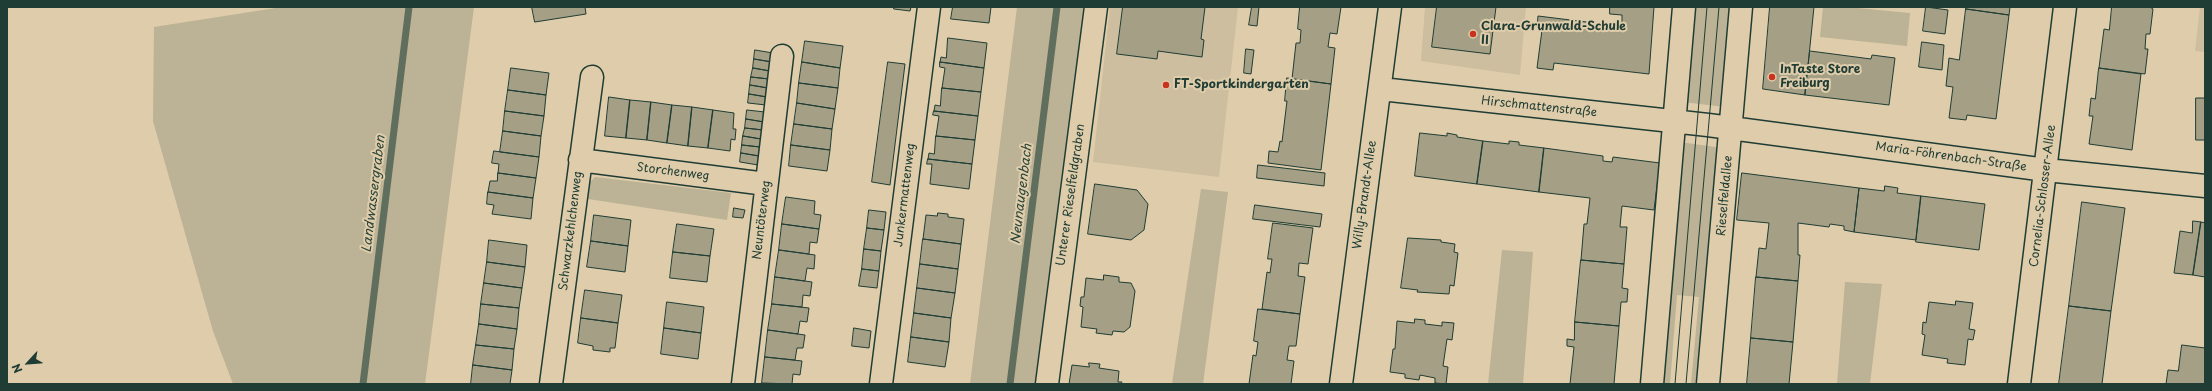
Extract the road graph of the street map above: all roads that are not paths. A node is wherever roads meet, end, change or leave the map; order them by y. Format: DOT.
graph roads {
  1 [pos="929,7"];
  2 [pos="1096,7"];
  3 [pos="1390,7"];
  4 [pos="1684,7"];
  5 [pos="1741,7"];
  6 [pos="2065,7"];
  7 [pos="782,56"];
  8 [pos="592,77"];
  9 [pos="1381,89"];
  10 [pos="1675,122"];
  11 [pos="1697,124"];
  12 [pos="1731,128"];
  13 [pos="580,160"];
  14 [pos="2046,170"];
  15 [pos="766,184"];
  16 [pos="2205,186"];
  17 [pos="551,384"];
  18 [pos="743,384"];
  19 [pos="881,384"];
  20 [pos="1047,384"];
  21 [pos="1341,384"];
  22 [pos="1652,384"];
  23 [pos="1708,384"];
  24 [pos="2019,384"];
  1 -- 19 [label="street, Junkermattenweg"];
  2 -- 20 [label="street, Unterer Rieselfeldgraben"];
  3 -- 9 [label="street, Willy-Brandt-Allee"];
  4 -- 10 [label="street"];
  5 -- 12 [label="street, Rieselfeldallee"];
  6 -- 14 [label="street, Cornelia-Schlosser-Allee"];
  7 -- 15 [label="street, Neuntöterweg"];
  8 -- 13 [label="street, Schwarzkehlchenweg"];
  9 -- 10 [label="street, Hirschmattenstraße"];
  9 -- 21 [label="street, Willy-Brandt-Allee"];
  10 -- 11 [label="street, Hirschmattenstraße"];
  10 -- 22 [label="street"];
  11 -- 12 [label="street, Maria-Föhrenbach-Straße"];
  12 -- 14 [label="street, Maria-Föhrenbach-Straße"];
  12 -- 23 [label="street, Rieselfeldallee"];
  13 -- 15 [label="street, Storchenweg"];
  13 -- 17 [label="street, Schwarzkehlchenweg"];
  14 -- 16 [label="street, Maria-Föhrenbach-Straße"];
  14 -- 24 [label="street, Cornelia-Schlosser-Allee"];
  15 -- 18 [label="street, Neuntöterweg"];
}
